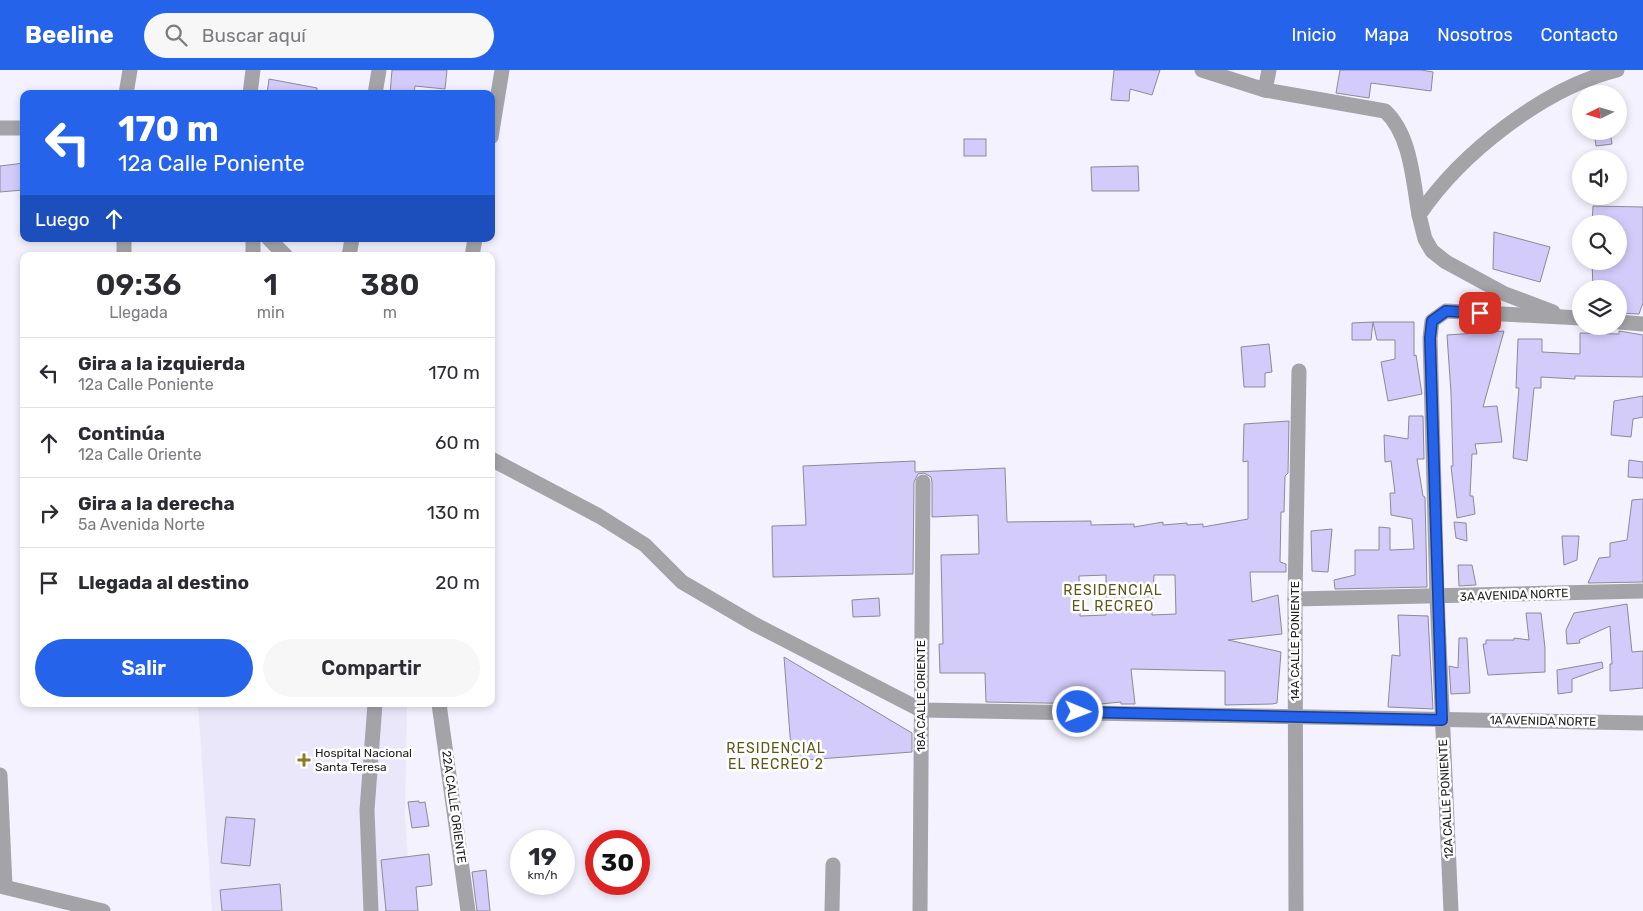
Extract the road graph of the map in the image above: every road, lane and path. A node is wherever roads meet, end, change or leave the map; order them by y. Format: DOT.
graph roads {
  1 [pos="130,70"];
  2 [pos="253,70"];
  3 [pos="379,70"];
  4 [pos="502,70"];
  5 [pos="1202,70"];
  6 [pos="1269,70"];
  7 [pos="1617,70"];
  8 [pos="127,90"];
  9 [pos="250,90"];
  10 [pos="376,90"];
  11 [pos="1265,90"];
  12 [pos="495,113"];
  13 [pos="0,128"];
  14 [pos="20,128"];
  15 [pos="1419,215"];
  16 [pos="272,242"];
  17 [pos="282,252"];
  18 [pos="1572,317"];
  19 [pos="1572,318"];
  20 [pos="1627,323"];
  21 [pos="1643,324"];
  22 [pos="1299,371"];
  23 [pos="495,461"];
  24 [pos="923,482"];
  25 [pos="1643,591"];
  26 [pos="1437,597"];
  27 [pos="1295,599"];
  28 [pos="375,707"];
  29 [pos="439,707"];
  30 [pos="921,710"];
  31 [pos="1294,715"];
  32 [pos="1442,720"];
  33 [pos="1643,723"];
  34 [pos="0,775"];
  35 [pos="832,865"];
  36 [pos="2,886"];
  37 [pos="103,911"];
  38 [pos="371,911"];
  39 [pos="468,911"];
  40 [pos="832,911"];
  41 [pos="920,911"];
  42 [pos="1296,911"];
  43 [pos="1451,911"];
  1 -- 8 [label="street"];
  2 -- 9 [label="street"];
  3 -- 10 [label="street"];
  4 -- 12 [label="street"];
  5 -- 11 [label="street"];
  6 -- 11 [label="street"];
  7 -- 15 [label="street"];
  11 -- 15 [label="street"];
  13 -- 14 [label="street"];
  15 -- 18 [label="street"];
  16 -- 17 [label="street"];
  19 -- 26 [label="street, 12A CALLE PONIENTE"];
  20 -- 21 [label="street"];
  22 -- 27 [label="street, 14A CALLE PONIENTE"];
  23 -- 30 [label="street"];
  24 -- 30 [label="street, 18A CALLE ORIENTE"];
  25 -- 26 [label="street, 3A AVENIDA NORTE"];
  26 -- 27 [label="street, 3A AVENIDA NORTE"];
  26 -- 32 [label="street, 12A CALLE PONIENTE"];
  27 -- 31 [label="street, 14A CALLE PONIENTE"];
  28 -- 38 [label="street"];
  29 -- 39 [label="street, 22A CALLE ORIENTE"];
  30 -- 31 [label="street, 1A AVENIDA NORTE"];
  30 -- 41 [label="street, 18A CALLE ORIENTE"];
  31 -- 32 [label="street, 1A AVENIDA NORTE"];
  31 -- 42 [label="street, 14A CALLE PONIENTE"];
  32 -- 33 [label="street, 1A AVENIDA NORTE"];
  32 -- 43 [label="street, 12A CALLE PONIENTE"];
  34 -- 36 [label="street"];
  35 -- 40 [label="street"];
  36 -- 37 [label="street"];
}
